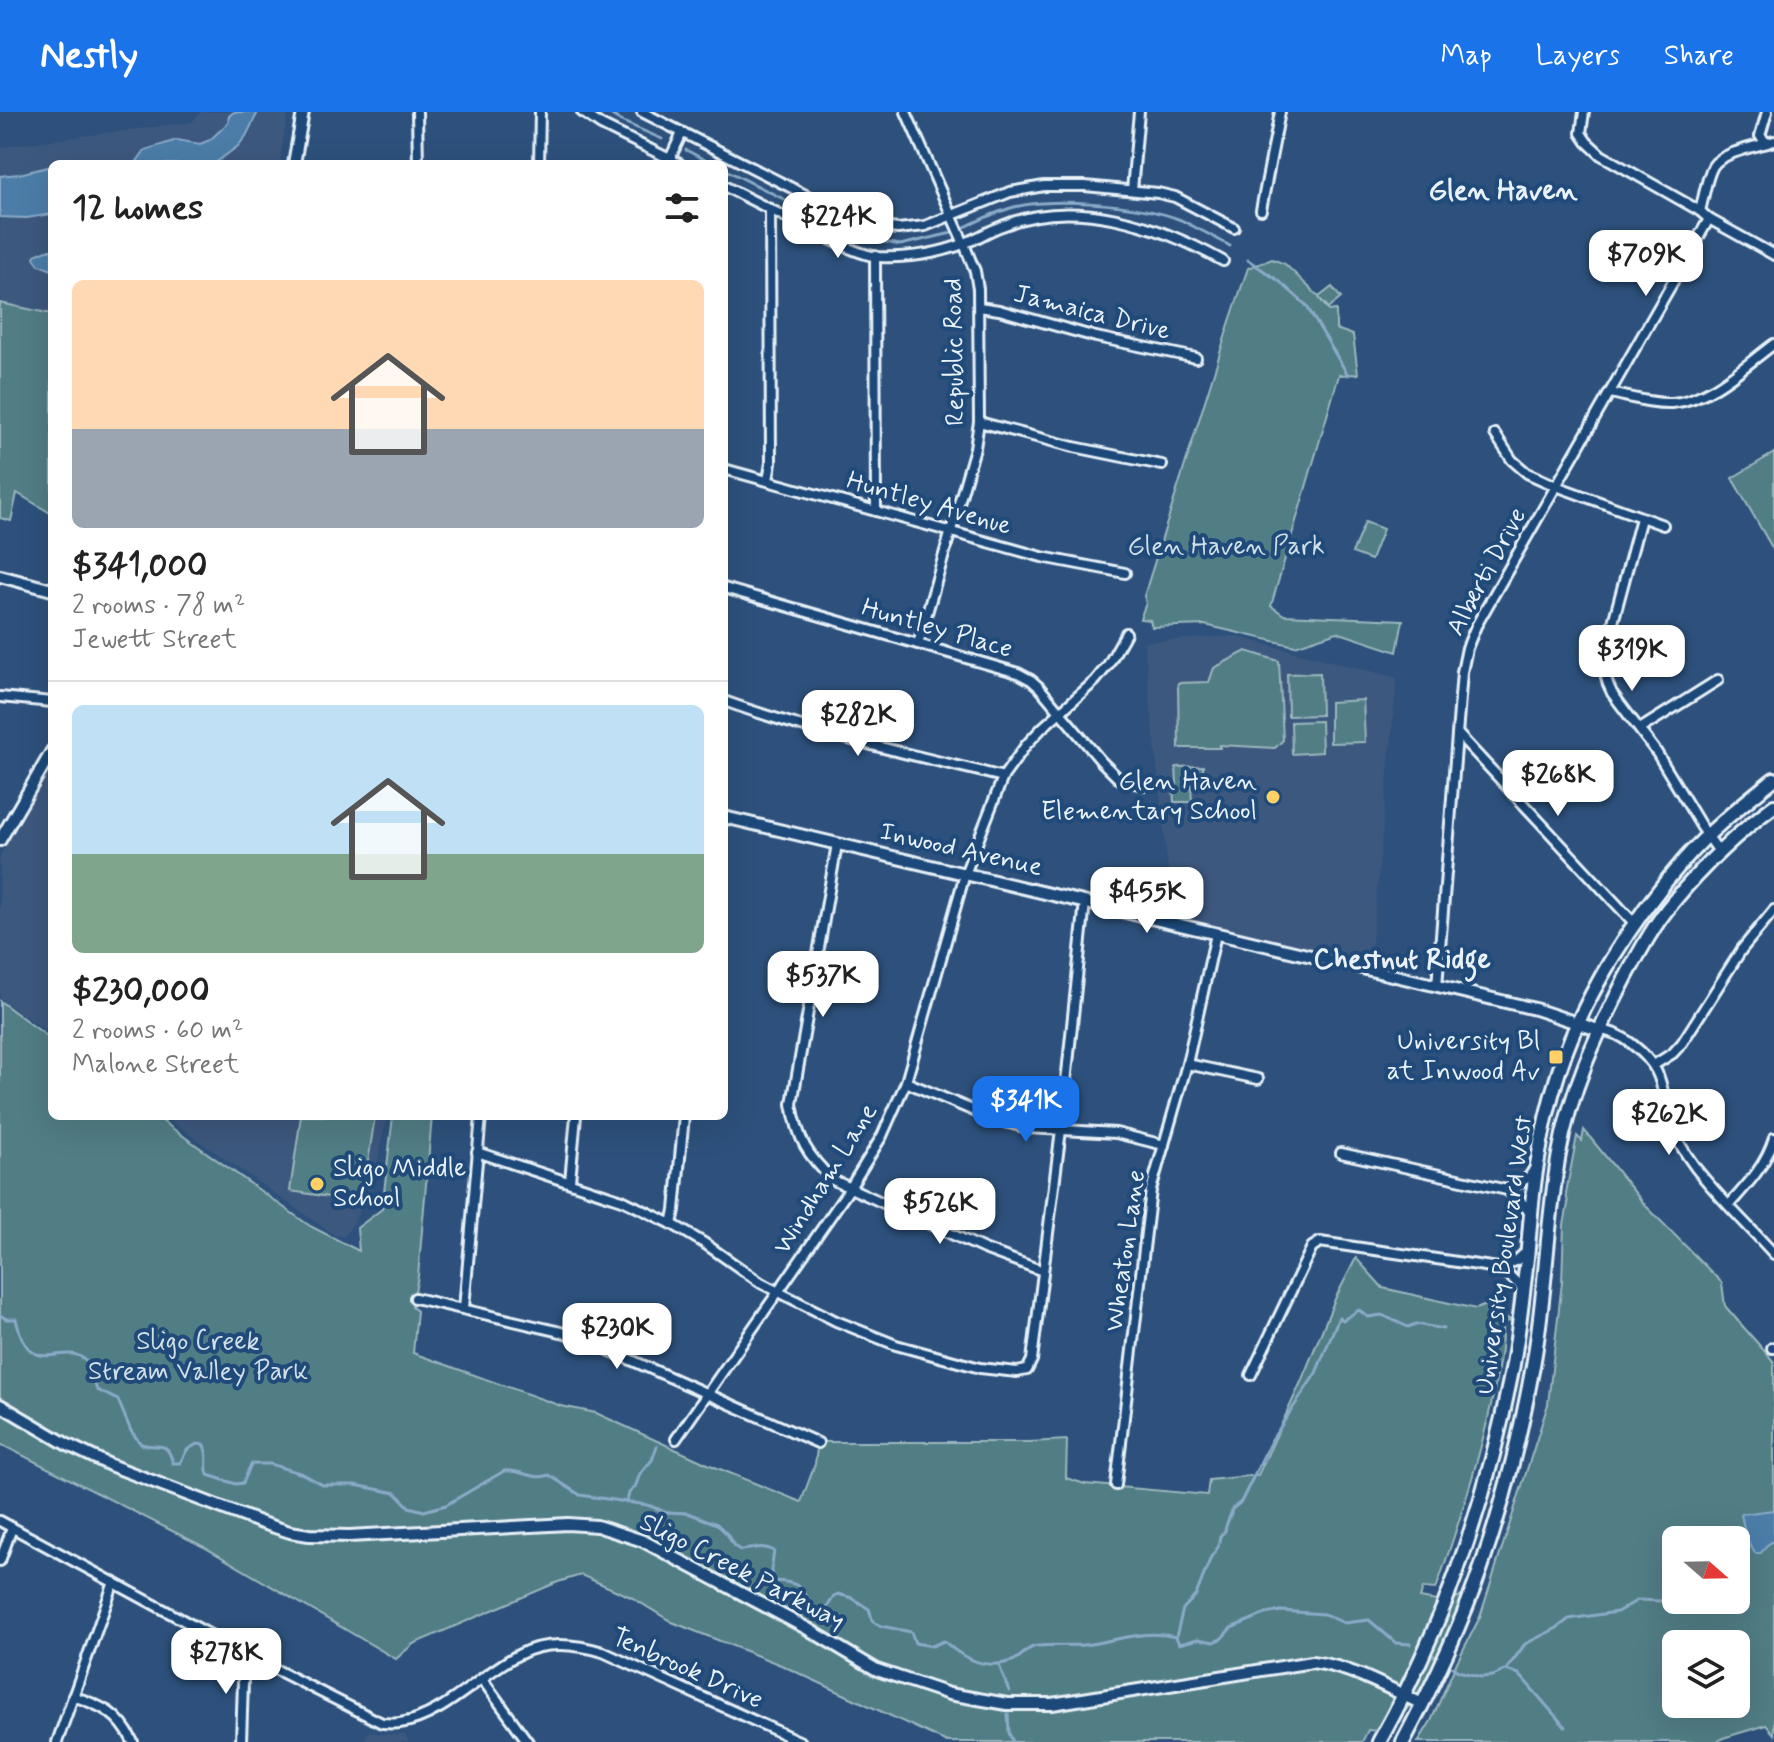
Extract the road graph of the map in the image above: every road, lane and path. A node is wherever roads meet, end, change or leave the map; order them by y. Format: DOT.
graph roads {
  1 [pos="303,112"];
  2 [pos="417,112"];
  3 [pos="540,112"];
  4 [pos="582,112"];
  5 [pos="642,112"];
  6 [pos="906,112"];
  7 [pos="1139,112"];
  8 [pos="1280,112"];
  9 [pos="1584,112"];
  10 [pos="1767,112"];
  11 [pos="682,133"];
  12 [pos="1770,142"];
  13 [pos="295,160"];
  14 [pos="418,160"];
  15 [pos="539,160"];
  16 [pos="665,160"];
  17 [pos="670,160"];
  18 [pos="728,188"];
  19 [pos="1132,190"];
  20 [pos="770,209"];
  21 [pos="1261,210"];
  22 [pos="1700,211"];
  23 [pos="952,216"];
  24 [pos="1709,219"];
  25 [pos="1234,228"];
  26 [pos="964,244"];
  27 [pos="1774,255"];
  28 [pos="875,256"];
  29 [pos="1223,261"];
  30 [pos="979,307"];
  31 [pos="1774,344"];
  32 [pos="1196,358"];
  33 [pos="1610,393"];
  34 [pos="979,422"];
  35 [pos="1495,434"];
  36 [pos="1162,465"];
  37 [pos="728,470"];
  38 [pos="768,480"];
  39 [pos="1556,486"];
  40 [pos="876,511"];
  41 [pos="1641,518"];
  42 [pos="1663,525"];
  43 [pos="951,532"];
  44 [pos="1125,573"];
  45 [pos="0,576"];
  46 [pos="48,589"];
  47 [pos="728,589"];
  48 [pos="1126,633"];
  49 [pos="918,644"];
  50 [pos="1718,680"];
  51 [pos="0,697"];
  52 [pos="48,702"];
  53 [pos="728,702"];
  54 [pos="1059,711"];
  55 [pos="1640,729"];
  56 [pos="1458,734"];
  57 [pos="48,758"];
  58 [pos="1003,777"];
  59 [pos="1774,779"];
  60 [pos="1144,785"];
  61 [pos="1774,806"];
  62 [pos="728,818"];
  63 [pos="1707,836"];
  64 [pos="0,840"];
  65 [pos="837,844"];
  66 [pos="1719,852"];
  67 [pos="965,874"];
  68 [pos="1085,902"];
  69 [pos="1774,910"];
  70 [pos="1635,924"];
  71 [pos="1216,934"];
  72 [pos="1437,986"];
  73 [pos="1578,1023"];
  74 [pos="1598,1030"];
  75 [pos="1187,1064"];
  76 [pos="1654,1065"];
  77 [pos="1258,1079"];
  78 [pos="906,1082"];
  79 [pos="481,1120"];
  80 [pos="576,1120"];
  81 [pos="684,1120"];
  82 [pos="1061,1130"];
  83 [pos="1774,1138"];
  84 [pos="1164,1145"];
  85 [pos="477,1152"];
  86 [pos="1341,1153"];
  87 [pos="1537,1166"];
  88 [pos="570,1181"];
  89 [pos="850,1188"];
  90 [pos="1507,1190"];
  91 [pos="1729,1205"];
  92 [pos="1529,1212"];
  93 [pos="672,1224"];
  94 [pos="1527,1251"];
  95 [pos="1774,1254"];
  96 [pos="1498,1268"];
  97 [pos="1043,1271"];
  98 [pos="1523,1289"];
  99 [pos="778,1291"];
  100 [pos="415,1298"];
  101 [pos="464,1308"];
  102 [pos="1251,1375"];
  103 [pos="706,1395"];
  104 [pos="0,1405"];
  105 [pos="676,1439"];
  106 [pos="818,1443"];
  107 [pos="1116,1485"];
  108 [pos="0,1521"];
  109 [pos="12,1528"];
  110 [pos="0,1561"];
  111 [pos="114,1582"];
  112 [pos="244,1652"];
  113 [pos="482,1679"];
  114 [pos="1403,1695"];
  115 [pos="73,1696"];
  116 [pos="1422,1704"];
  117 [pos="778,1732"];
  118 [pos="57,1742"];
  119 [pos="133,1742"];
  120 [pos="241,1742"];
  121 [pos="528,1742"];
  122 [pos="773,1742"];
  123 [pos="801,1742"];
  124 [pos="1379,1742"];
  125 [pos="1403,1742"];
  1 -- 13 [label="street"];
  2 -- 14 [label="street"];
  3 -- 15 [label="street"];
  4 -- 16 [label="street"];
  5 -- 11 [label="street"];
  6 -- 23 [label="street, Republic Road"];
  7 -- 19 [label="street"];
  8 -- 21 [label="street"];
  9 -- 22 [label="street"];
  10 -- 12 [label="street"];
  11 -- 17 [label="street"];
  11 -- 23 [label="street"];
  12 -- 22 [label="street"];
  18 -- 20 [label="street"];
  19 -- 23 [label="street"];
  19 -- 25 [label="street"];
  20 -- 28 [label="street"];
  20 -- 38 [label="street"];
  22 -- 24 [label="street"];
  23 -- 26 [label="street, Republic Road"];
  24 -- 27 [label="street"];
  24 -- 33 [label="street, Alberti Drive"];
  26 -- 28 [label="street"];
  26 -- 29 [label="street"];
  26 -- 30 [label="street, Republic Road"];
  28 -- 40 [label="street"];
  30 -- 32 [label="street, Jamaica Drive"];
  30 -- 34 [label="street, Republic Road"];
  31 -- 33 [label="street"];
  33 -- 39 [label="street, Alberti Drive"];
  34 -- 36 [label="street"];
  34 -- 43 [label="street, Republic Road"];
  35 -- 39 [label="street"];
  37 -- 38 [label="street, Huntley Avenue"];
  38 -- 40 [label="street, Huntley Avenue"];
  39 -- 41 [label="street"];
  39 -- 56 [label="street, Alberti Drive"];
  40 -- 43 [label="street, Huntley Avenue"];
  41 -- 42 [label="street"];
  41 -- 55 [label="street"];
  43 -- 44 [label="street, Huntley Avenue"];
  43 -- 49 [label="street, Republic Road"];
  45 -- 46 [label="street"];
  47 -- 49 [label="street, Huntley Place"];
  48 -- 54 [label="street, Windham Lane"];
  49 -- 54 [label="street, Huntley Place"];
  50 -- 55 [label="street"];
  51 -- 52 [label="street"];
  53 -- 58 [label="street"];
  54 -- 58 [label="street, Windham Lane"];
  54 -- 60 [label="street, Huntley Place"];
  55 -- 63 [label="street"];
  56 -- 70 [label="street"];
  56 -- 72 [label="street, Alberti Drive"];
  57 -- 64 [label="street"];
  58 -- 67 [label="street, Windham Lane"];
  59 -- 63 [label="main road, University Boulevard West"];
  61 -- 66 [label="main road, University Boulevard West"];
  62 -- 65 [label="street, Inwood Avenue"];
  63 -- 66 [label="street"];
  63 -- 70 [label="main road, University Boulevard West"];
  65 -- 67 [label="street, Inwood Avenue"];
  65 -- 89 [label="street"];
  66 -- 74 [label="main road, University Boulevard West"];
  67 -- 68 [label="street, Inwood Avenue"];
  67 -- 78 [label="street, Windham Lane"];
  68 -- 71 [label="street, Inwood Avenue"];
  68 -- 82 [label="street"];
  69 -- 76 [label="street"];
  70 -- 73 [label="main road, University Boulevard West"];
  71 -- 72 [label="street, Inwood Avenue"];
  71 -- 75 [label="street, Wheaton Lane"];
  72 -- 73 [label="street, Inwood Avenue"];
  73 -- 74 [label="street, Inwood Avenue"];
  73 -- 87 [label="main road, University Boulevard West"];
  74 -- 76 [label="street, Inwood Avenue"];
  74 -- 116 [label="main road, University Boulevard West"];
  75 -- 77 [label="street"];
  75 -- 84 [label="street, Wheaton Lane"];
  76 -- 91 [label="street"];
  78 -- 82 [label="street"];
  78 -- 89 [label="street, Windham Lane"];
  79 -- 85 [label="street"];
  80 -- 88 [label="street"];
  81 -- 93 [label="street"];
  82 -- 84 [label="street"];
  82 -- 97 [label="street"];
  83 -- 91 [label="street"];
  84 -- 107 [label="street, Wheaton Lane"];
  85 -- 88 [label="street"];
  85 -- 101 [label="street"];
  86 -- 90 [label="street"];
  87 -- 90 [label="street"];
  87 -- 92 [label="main road, University Boulevard West"];
  88 -- 93 [label="street"];
  89 -- 97 [label="street"];
  89 -- 99 [label="street, Windham Lane"];
  90 -- 92 [label="street"];
  91 -- 95 [label="street"];
  92 -- 94 [label="main road, University Boulevard West"];
  93 -- 99 [label="street"];
  94 -- 96 [label="street"];
  94 -- 98 [label="main road, University Boulevard West"];
  96 -- 98 [label="street"];
  96 -- 102 [label="street"];
  97 -- 99 [label="street"];
  98 -- 114 [label="main road, University Boulevard West"];
  99 -- 103 [label="street, Windham Lane"];
  100 -- 101 [label="street"];
  101 -- 103 [label="street"];
  103 -- 105 [label="street, Windham Lane"];
  103 -- 106 [label="street"];
  104 -- 114 [label="street, Sligo Creek Parkway"];
  108 -- 109 [label="street, Tenbrook Drive"];
  109 -- 110 [label="street"];
  109 -- 111 [label="street, Tenbrook Drive"];
  111 -- 112 [label="street, Tenbrook Drive"];
  111 -- 115 [label="street"];
  112 -- 113 [label="street, Tenbrook Drive"];
  112 -- 120 [label="street"];
  113 -- 117 [label="street, Tenbrook Drive"];
  113 -- 121 [label="street"];
  114 -- 116 [label="street, Sligo Creek Parkway"];
  114 -- 124 [label="main road, University Boulevard West"];
  115 -- 118 [label="street"];
  115 -- 119 [label="street"];
  116 -- 125 [label="main road, University Boulevard West"];
  117 -- 122 [label="street"];
  117 -- 123 [label="street, Tenbrook Drive"];
}
